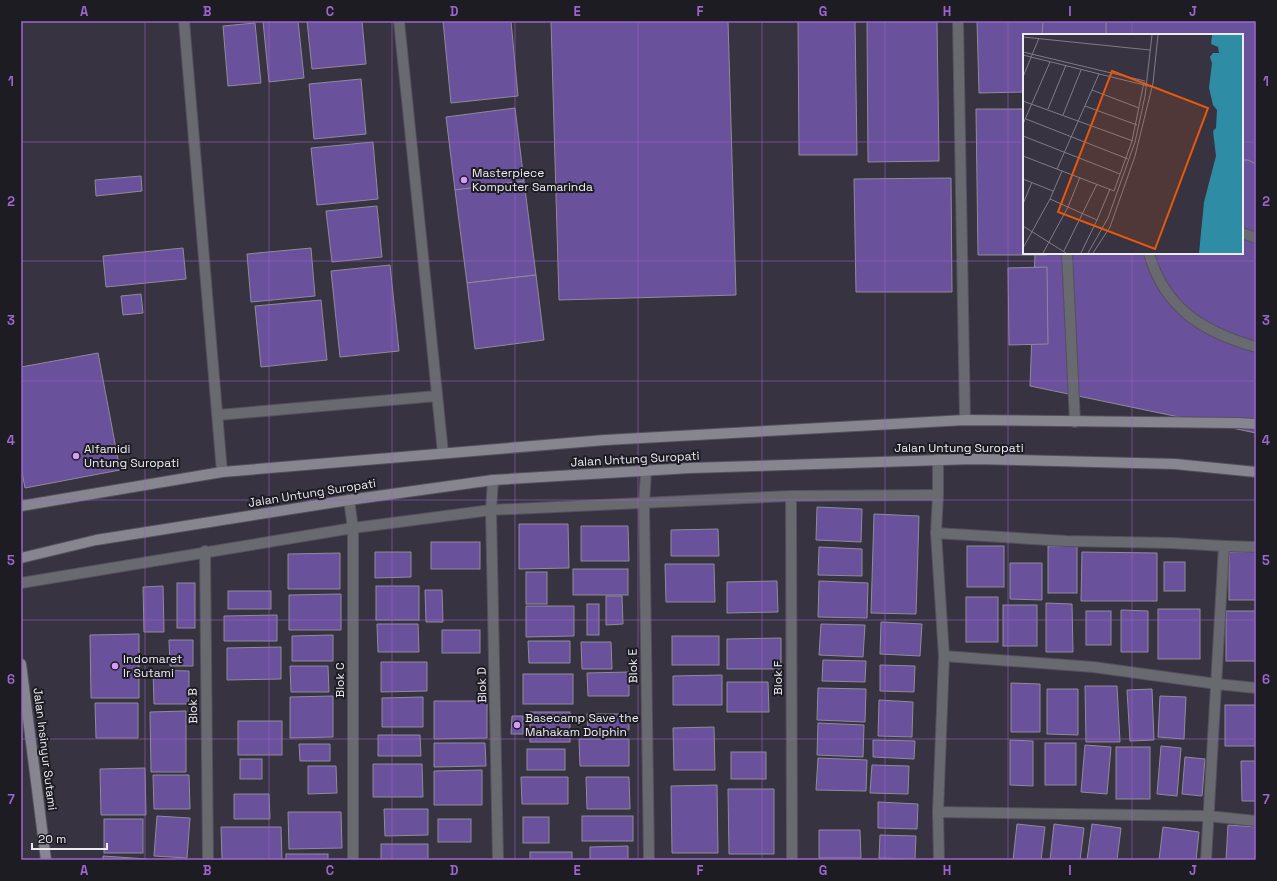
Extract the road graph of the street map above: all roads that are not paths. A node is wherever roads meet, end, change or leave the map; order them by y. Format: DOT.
graph roads {
  1 [pos="184,21"];
  2 [pos="399,21"];
  3 [pos="958,21"];
  4 [pos="1243,233"];
  5 [pos="1256,238"];
  6 [pos="1067,254"];
  7 [pos="1149,254"];
  8 [pos="1256,347"];
  9 [pos="437,396"];
  10 [pos="218,416"];
  11 [pos="965,420"];
  12 [pos="1075,422"];
  13 [pos="1256,424"];
  14 [pos="443,453"];
  15 [pos="938,459"];
  16 [pos="646,471"];
  17 [pos="222,472"];
  18 [pos="1256,472"];
  19 [pos="492,480"];
  20 [pos="938,495"];
  21 [pos="791,496"];
  22 [pos="349,500"];
  23 [pos="644,504"];
  24 [pos="21,506"];
  25 [pos="491,510"];
  26 [pos="353,528"];
  27 [pos="936,533"];
  28 [pos="1224,546"];
  29 [pos="1256,547"];
  30 [pos="205,551"];
  31 [pos="21,558"];
  32 [pos="21,583"];
  33 [pos="944,656"];
  34 [pos="21,664"];
  35 [pos="1217,684"];
  36 [pos="1256,688"];
  37 [pos="938,812"];
  38 [pos="1208,816"];
  39 [pos="1256,821"];
  40 [pos="46,860"];
  41 [pos="208,860"];
  42 [pos="353,860"];
  43 [pos="498,860"];
  44 [pos="649,860"];
  45 [pos="792,860"];
  46 [pos="939,860"];
  47 [pos="1206,860"];
  1 -- 10 [label="street"];
  2 -- 9 [label="street"];
  3 -- 11 [label="street"];
  4 -- 5 [label="street"];
  6 -- 12 [label="street"];
  7 -- 8 [label="street"];
  9 -- 10 [label="street"];
  9 -- 14 [label="street"];
  10 -- 17 [label="street"];
  11 -- 12 [label="main road, Jalan Untung Suropati"];
  11 -- 14 [label="main road, Jalan Untung Suropati"];
  12 -- 13 [label="main road, Jalan Untung Suropati"];
  14 -- 17 [label="main road, Jalan Untung Suropati"];
  15 -- 16 [label="main road, Jalan Untung Suropati"];
  15 -- 18 [label="main road, Jalan Untung Suropati"];
  15 -- 20 [label="street"];
  16 -- 19 [label="main road, Jalan Untung Suropati"];
  16 -- 23 [label="street, Blok E"];
  17 -- 24 [label="main road, Jalan Untung Suropati"];
  19 -- 22 [label="main road, Jalan Untung Suropati"];
  19 -- 25 [label="street, Blok D"];
  20 -- 21 [label="street"];
  20 -- 27 [label="street"];
  21 -- 23 [label="street"];
  21 -- 45 [label="street, Blok F"];
  22 -- 26 [label="street, Blok C"];
  22 -- 31 [label="main road, Jalan Untung Suropati"];
  23 -- 25 [label="street"];
  23 -- 44 [label="street, Blok E"];
  25 -- 26 [label="street"];
  25 -- 43 [label="street, Blok D"];
  26 -- 30 [label="street"];
  26 -- 42 [label="street, Blok C"];
  27 -- 28 [label="street"];
  27 -- 33 [label="street"];
  28 -- 29 [label="street"];
  28 -- 35 [label="street"];
  30 -- 32 [label="street"];
  30 -- 41 [label="street, Blok B"];
  33 -- 35 [label="street"];
  33 -- 37 [label="street"];
  34 -- 40 [label="main road, Jalan Insinyur Sutami"];
  35 -- 36 [label="street"];
  35 -- 38 [label="street"];
  37 -- 38 [label="street"];
  37 -- 46 [label="street"];
  38 -- 39 [label="street"];
  38 -- 47 [label="street"];
}
